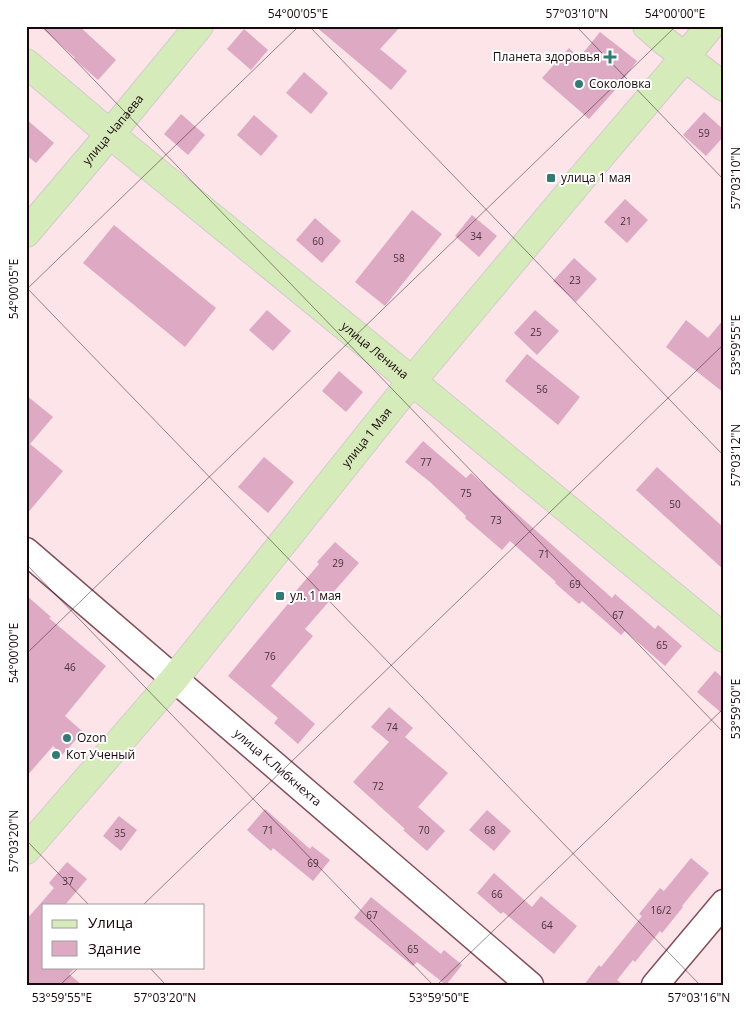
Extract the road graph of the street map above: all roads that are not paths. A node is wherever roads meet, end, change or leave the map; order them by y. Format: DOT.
graph roads {
  1 [pos="199,26"];
  2 [pos="647,26"];
  3 [pos="710,26"];
  4 [pos="685,57"];
  5 [pos="26,63"];
  6 [pos="724,87"];
  7 [pos="110,134"];
  8 [pos="26,232"];
  9 [pos="412,380"];
  10 [pos="26,551"];
  11 [pos="724,638"];
  12 [pos="174,680"];
  13 [pos="26,850"];
  14 [pos="724,904"];
  15 [pos="530,985"];
  16 [pos="655,985"];
  1 -- 7 [label="main road, улица Чапаева"];
  2 -- 4 [label="main road"];
  3 -- 4 [label="main road, улица 1 Мая"];
  4 -- 6 [label="main road"];
  4 -- 9 [label="main road, улица 1 Мая"];
  5 -- 7 [label="main road, улица Ленина"];
  7 -- 8 [label="main road, улица Чапаева"];
  7 -- 9 [label="main road, улица Ленина"];
  9 -- 11 [label="main road, улица Ленина"];
  9 -- 12 [label="main road, улица 1 Мая"];
  10 -- 12 [label="street, улица К.Либкнехта"];
  12 -- 13 [label="main road, улица 1 Мая"];
  12 -- 15 [label="street, улица К.Либкнехта"];
  14 -- 16 [label="street"];
}
